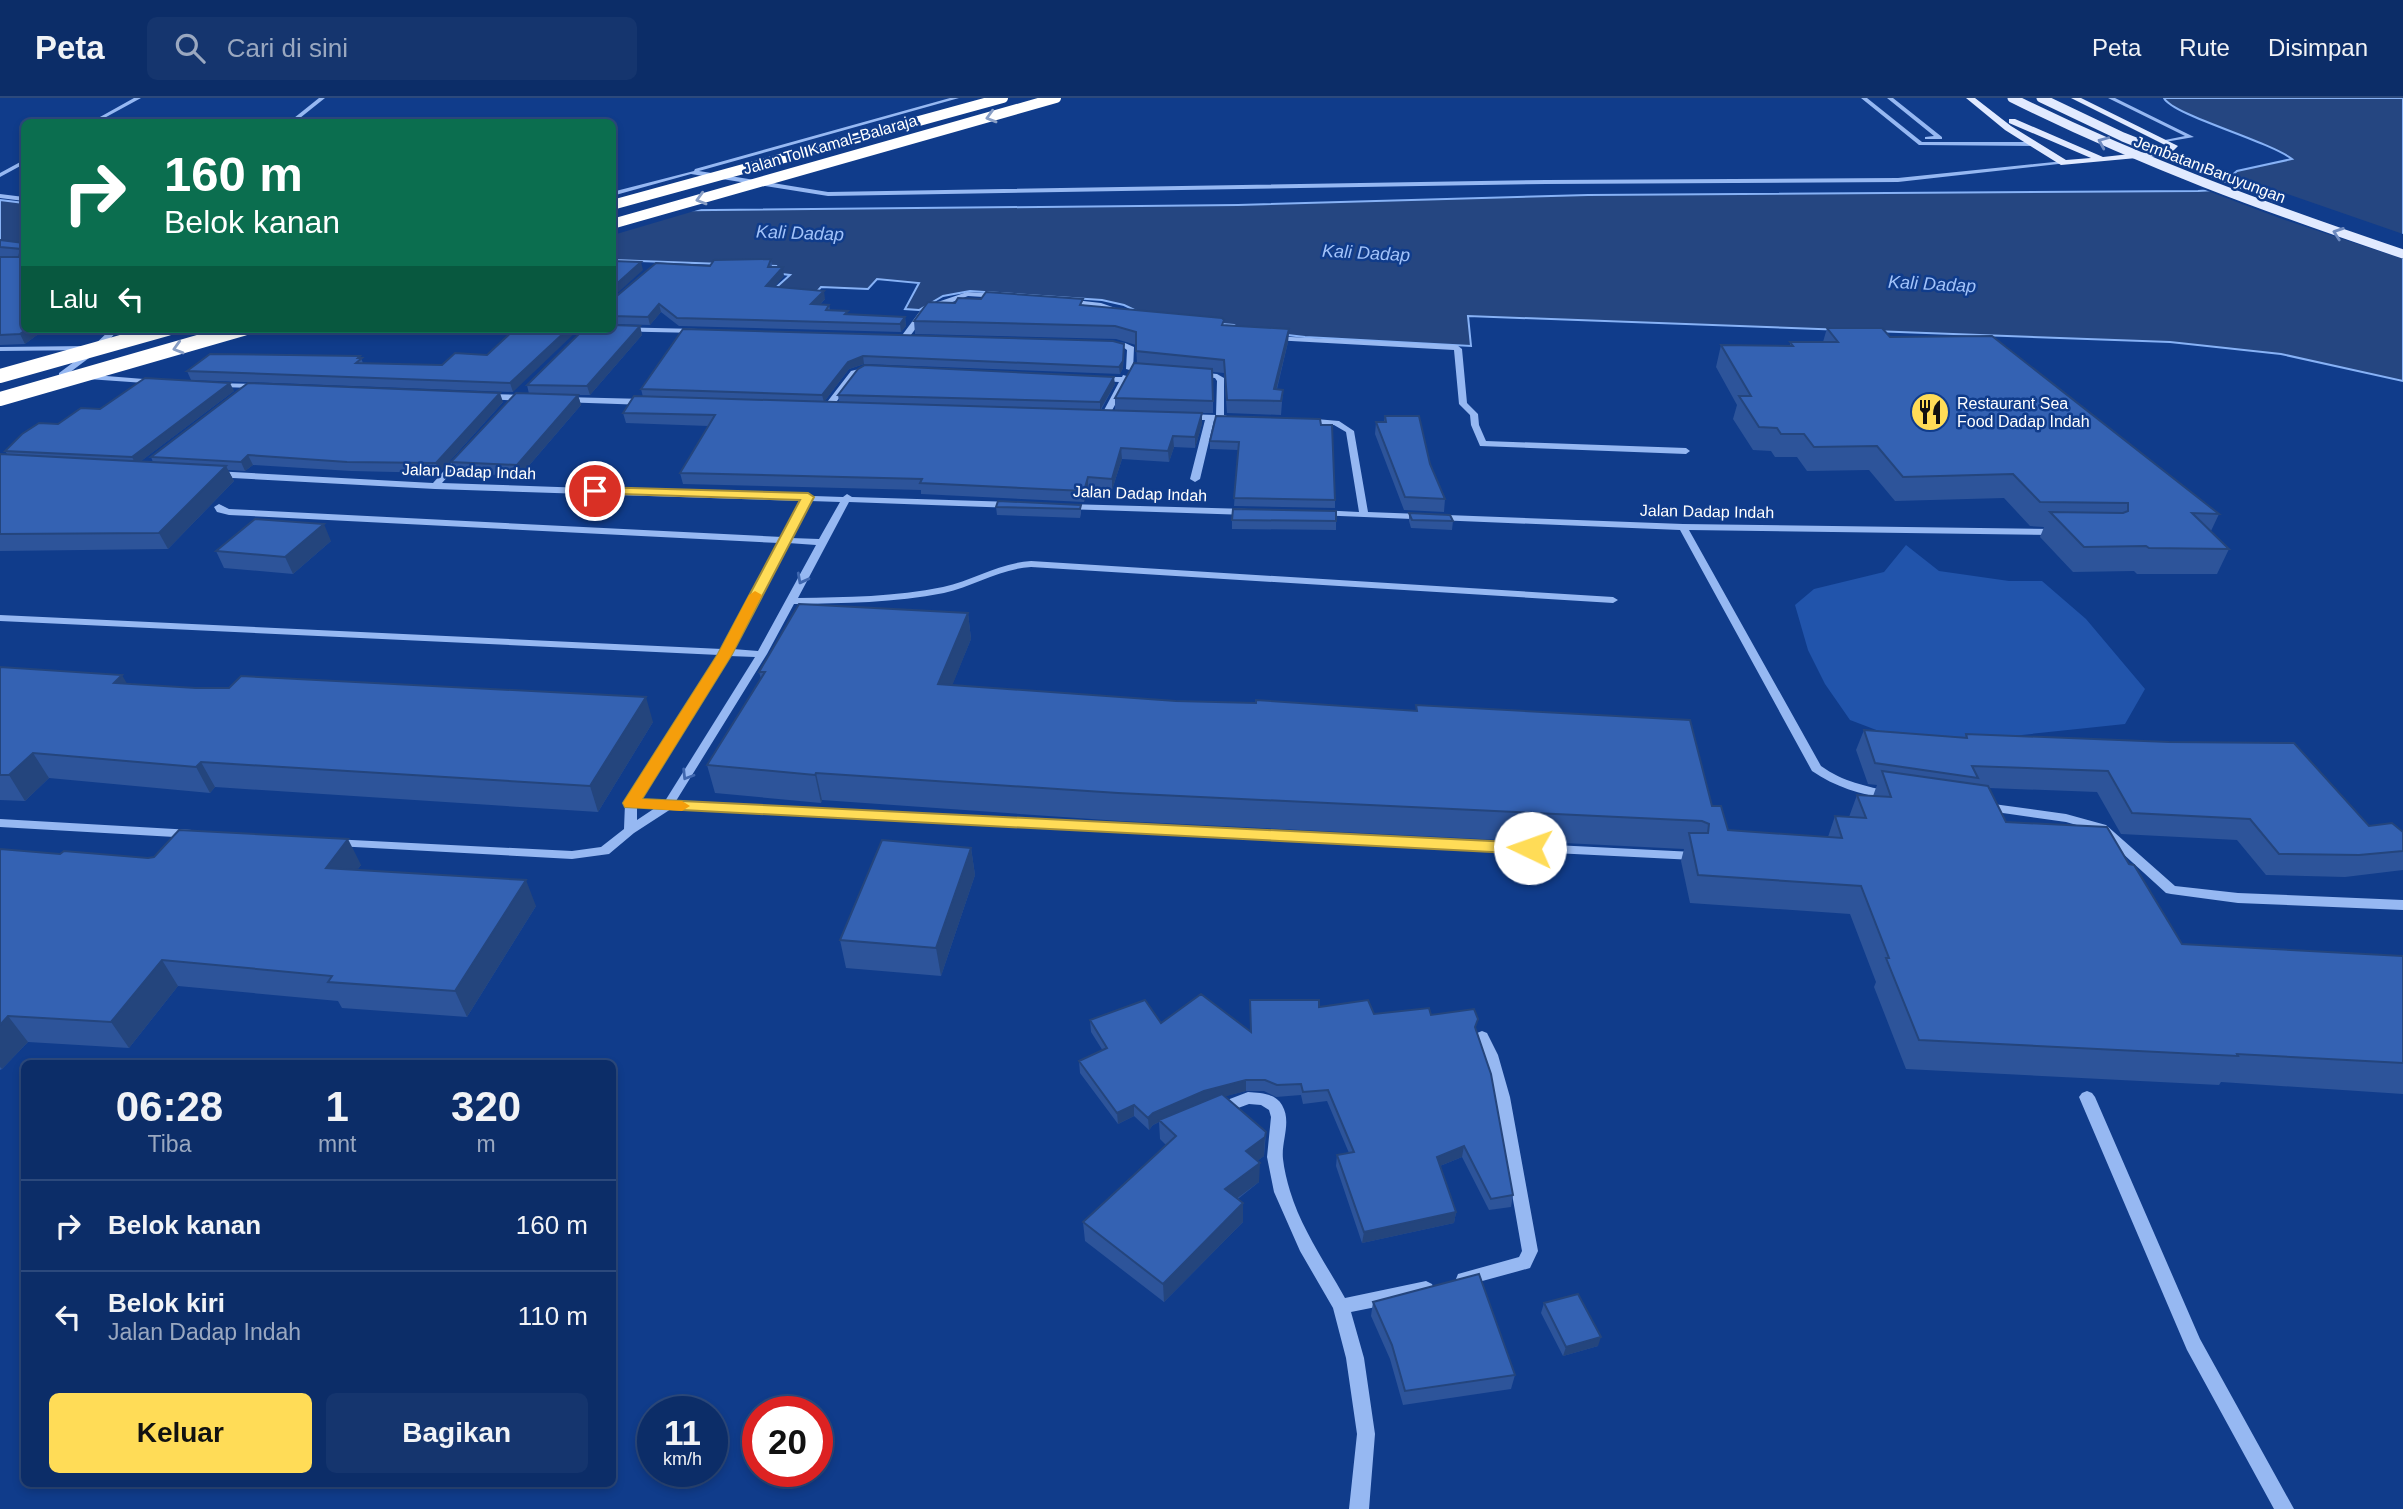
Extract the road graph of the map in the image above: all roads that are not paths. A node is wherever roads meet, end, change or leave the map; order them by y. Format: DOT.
graph roads {
  1 [pos="138,98"];
  2 [pos="322,98"];
  3 [pos="956,98"];
  4 [pos="1003,98"];
  5 [pos="1056,98"];
  6 [pos="1864,98"];
  7 [pos="1890,98"];
  8 [pos="1970,98"];
  9 [pos="2012,98"];
  10 [pos="2041,98"];
  11 [pos="2075,98"];
  12 [pos="2111,98"];
  13 [pos="1990,111"];
  14 [pos="100,119"];
  15 [pos="296,119"];
  16 [pos="1913,138"];
  17 [pos="2167,141"];
  18 [pos="2034,144"];
  19 [pos="2103,159"];
  20 [pos="2064,163"];
  21 [pos="21,164"];
  22 [pos="691,172"];
  23 [pos="0,175"];
  24 [pos="0,189"];
  25 [pos="21,192"];
  26 [pos="616,193"];
  27 [pos="0,196"];
  28 [pos="21,199"];
  29 [pos="2281,200"];
  30 [pos="616,204"];
  31 [pos="2345,222"];
  32 [pos="616,223"];
  33 [pos="2357,227"];
  34 [pos="2403,254"];
  35 [pos="1012,297"];
  36 [pos="1062,301"];
  37 [pos="1138,316"];
  38 [pos="616,329"];
  39 [pos="704,331"];
  40 [pos="112,333"];
  41 [pos="153,333"];
  42 [pos="229,333"];
  43 [pos="890,337"];
  44 [pos="1257,337"];
  45 [pos="904,338"];
  46 [pos="917,338"];
  47 [pos="1102,344"];
  48 [pos="98,347"];
  49 [pos="0,349"];
  50 [pos="883,369"];
  51 [pos="1133,369"];
  52 [pos="1191,374"];
  53 [pos="0,376"];
  54 [pos="1084,379"];
  55 [pos="1124,380"];
  56 [pos="172,383"];
  57 [pos="211,385"];
  58 [pos="250,386"];
  59 [pos="264,387"];
  60 [pos="525,389"];
  61 [pos="239,395"];
  62 [pos="477,396"];
  63 [pos="516,398"];
  64 [pos="0,399"];
  65 [pos="544,399"];
  66 [pos="558,399"];
  67 [pos="655,403"];
  68 [pos="507,408"];
  69 [pos="840,408"];
  70 [pos="1094,414"];
  71 [pos="1106,414"];
  72 [pos="1119,415"];
  73 [pos="1171,416"];
  74 [pos="1215,418"];
  75 [pos="1234,419"];
  76 [pos="1289,420"];
  77 [pos="471,447"];
  78 [pos="1686,451"];
  79 [pos="204,474"];
  80 [pos="1195,479"];
  81 [pos="435,486"];
  82 [pos="808,497"];
  83 [pos="847,497"];
  84 [pos="1022,505"];
  85 [pos="219,507"];
  86 [pos="1062,507"];
  87 [pos="1254,512"];
  88 [pos="1309,513"];
  89 [pos="1364,514"];
  90 [pos="1683,527"];
  91 [pos="2071,532"];
  92 [pos="783,541"];
  93 [pos="821,542"];
  94 [pos="1613,600"];
  95 [pos="790,601"];
  96 [pos="0,618"];
  97 [pos="725,654"];
  98 [pos="762,654"];
  99 [pos="1898,796"];
  100 [pos="631,803"];
  101 [pos="668,805"];
  102 [pos="1975,806"];
  103 [pos="0,824"];
  104 [pos="630,830"];
  105 [pos="209,835"];
  106 [pos="321,841"];
  107 [pos="1694,856"];
  108 [pos="2403,905"];
  109 [pos="1482,1037"];
  110 [pos="2087,1097"];
  111 [pos="1197,1117"];
  112 [pos="1341,1306"];
  113 [pos="1359,1509"];
  114 [pos="2284,1509"];
  1 -- 14 [label="street"];
  2 -- 15 [label="street"];
  3 -- 22 [label="street"];
  4 -- 30 [label="highway, Jalan Tol Kamal–Balaraja, bridge"];
  5 -- 32 [label="highway, Jalan Tol Kamal–Balaraja, one-way, bridge"];
  6 -- 16 [label="street"];
  7 -- 16 [label="street"];
  8 -- 13 [label="main road"];
  34 -- 9 [label="main road, Jembatan Baruyungan, one-way, bridge"];
  10 -- 29 [label="main road, Jembatan Baruyungan, bridge"];
  11 -- 17 [label="main road"];
  12 -- 17 [label="street"];
  13 -- 18 [label="main road"];
  13 -- 19 [label="main road"];
  16 -- 18 [label="street"];
  17 -- 19 [label="main road"];
  18 -- 20 [label="main road"];
  19 -- 20 [label="main road"];
  20 -- 22 [label="street"];
  21 -- 23 [label="street"];
  22 -- 26 [label="street"];
  24 -- 25 [label="street"];
  27 -- 28 [label="street"];
  31 -- 33 [label="main road"];
  35 -- 45 [label="street"];
  36 -- 37 [label="street"];
  38 -- 39 [label="street"];
  40 -- 48 [label="street"];
  41 -- 53 [label="highway, bridge"];
  42 -- 64 [label="highway, one-way, bridge"];
  43 -- 45 [label="street"];
  44 -- 78 [label="street"];
  45 -- 46 [label="street"];
  47 -- 51 [label="street"];
  48 -- 49 [label="street"];
  48 -- 56 [label="street"];
  50 -- 69 [label="street"];
  51 -- 55 [label="street"];
  52 -- 74 [label="street"];
  54 -- 55 [label="street"];
  55 -- 71 [label="street"];
  57 -- 58 [label="street"];
  58 -- 59 [label="street"];
  58 -- 61 [label="street"];
  60 -- 63 [label="street"];
  62 -- 63 [label="street"];
  63 -- 65 [label="street"];
  63 -- 68 [label="street"];
  66 -- 67 [label="street"];
  70 -- 71 [label="street"];
  71 -- 72 [label="street"];
  73 -- 74 [label="street"];
  74 -- 75 [label="street"];
  74 -- 80 [label="street"];
  76 -- 89 [label="street"];
  77 -- 81 [label="street"];
  79 -- 81 [label="street, Jalan Dadap Indah"];
  81 -- 82 [label="street, Jalan Dadap Indah"];
  82 -- 83 [label="street, Jalan Dadap Indah"];
  82 -- 92 [label="street"];
  83 -- 84 [label="street, Jalan Dadap Indah"];
  83 -- 93 [label="street"];
  85 -- 92 [label="street"];
  86 -- 87 [label="street, Jalan Dadap Indah"];
  88 -- 89 [label="street, Jalan Dadap Indah"];
  89 -- 90 [label="street, Jalan Dadap Indah"];
  90 -- 91 [label="street, Jalan Dadap Indah"];
  90 -- 99 [label="street"];
  92 -- 93 [label="street"];
  92 -- 97 [label="street"];
  93 -- 95 [label="street, one-way"];
  94 -- 95 [label="street"];
  95 -- 98 [label="street"];
  96 -- 97 [label="street"];
  97 -- 98 [label="street"];
  97 -- 100 [label="street"];
  98 -- 101 [label="street, one-way"];
  100 -- 101 [label="street"];
  100 -- 104 [label="street"];
  101 -- 104 [label="street"];
  101 -- 107 [label="street"];
  102 -- 108 [label="street"];
  103 -- 105 [label="street"];
  104 -- 106 [label="street"];
  109 -- 112 [label="street"];
  110 -- 114 [label="street"];
  111 -- 112 [label="street"];
  112 -- 113 [label="street"];
}
